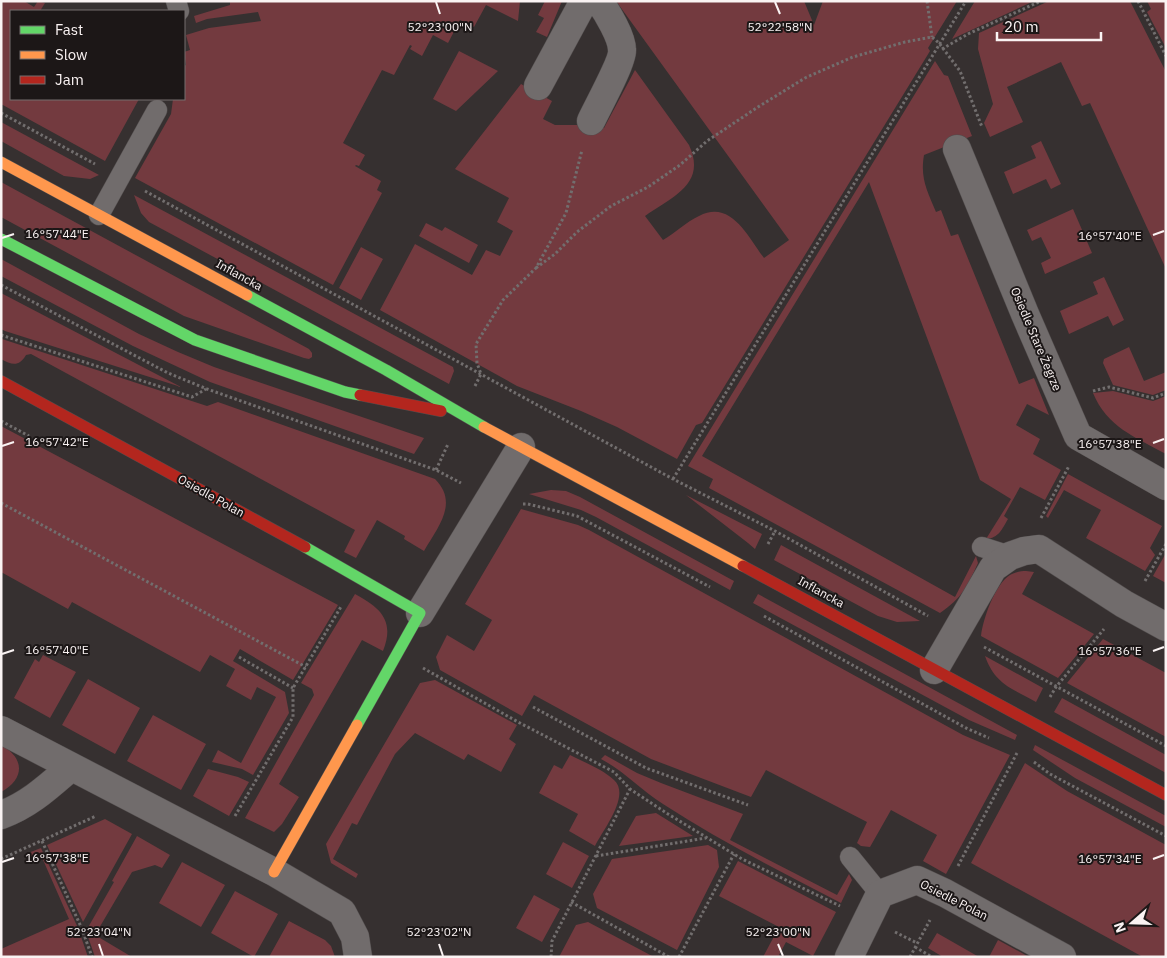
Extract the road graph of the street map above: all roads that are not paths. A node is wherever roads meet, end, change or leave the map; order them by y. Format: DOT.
graph roads {
  1 [pos="584,1"];
  2 [pos="599,1"];
  3 [pos="538,86"];
  4 [pos="157,110"];
  5 [pos="591,120"];
  6 [pos="957,149"];
  7 [pos="1,162"];
  8 [pos="99,214"];
  9 [pos="1,239"];
  10 [pos="1,381"];
  11 [pos="462,415"];
  12 [pos="521,447"];
  13 [pos="1166,486"];
  14 [pos="982,547"];
  15 [pos="1010,556"];
  16 [pos="420,613"];
  17 [pos="1166,627"];
  18 [pos="934,670"];
  19 [pos="1,730"];
  20 [pos="71,766"];
  21 [pos="1166,795"];
  22 [pos="1,815"];
  23 [pos="850,857"];
  24 [pos="274,872"];
  25 [pos="880,894"];
  26 [pos="358,957"];
  27 [pos="848,957"];
  28 [pos="1062,957"];
  1 -- 3 [label="street"];
  2 -- 5 [label="street"];
  4 -- 8 [label="lane"];
  6 -- 13 [label="street, Osiedle Stare Żegrze"];
  7 -- 8 [label="street, Inflancka"];
  8 -- 11 [label="street, Inflancka"];
  9 -- 11 [label="street, Inflancka"];
  10 -- 16 [label="street, Osiedle Polan"];
  11 -- 12 [label="street, Inflancka"];
  12 -- 16 [label="street"];
  12 -- 18 [label="street, Inflancka"];
  14 -- 15 [label="lane"];
  15 -- 17 [label="street"];
  15 -- 18 [label="street"];
  16 -- 24 [label="street"];
  18 -- 21 [label="street, Inflancka"];
  19 -- 20 [label="street"];
  20 -- 22 [label="street"];
  20 -- 24 [label="street"];
  23 -- 25 [label="lane"];
  24 -- 26 [label="street"];
  25 -- 27 [label="street"];
  25 -- 28 [label="street, Osiedle Polan"];
}
